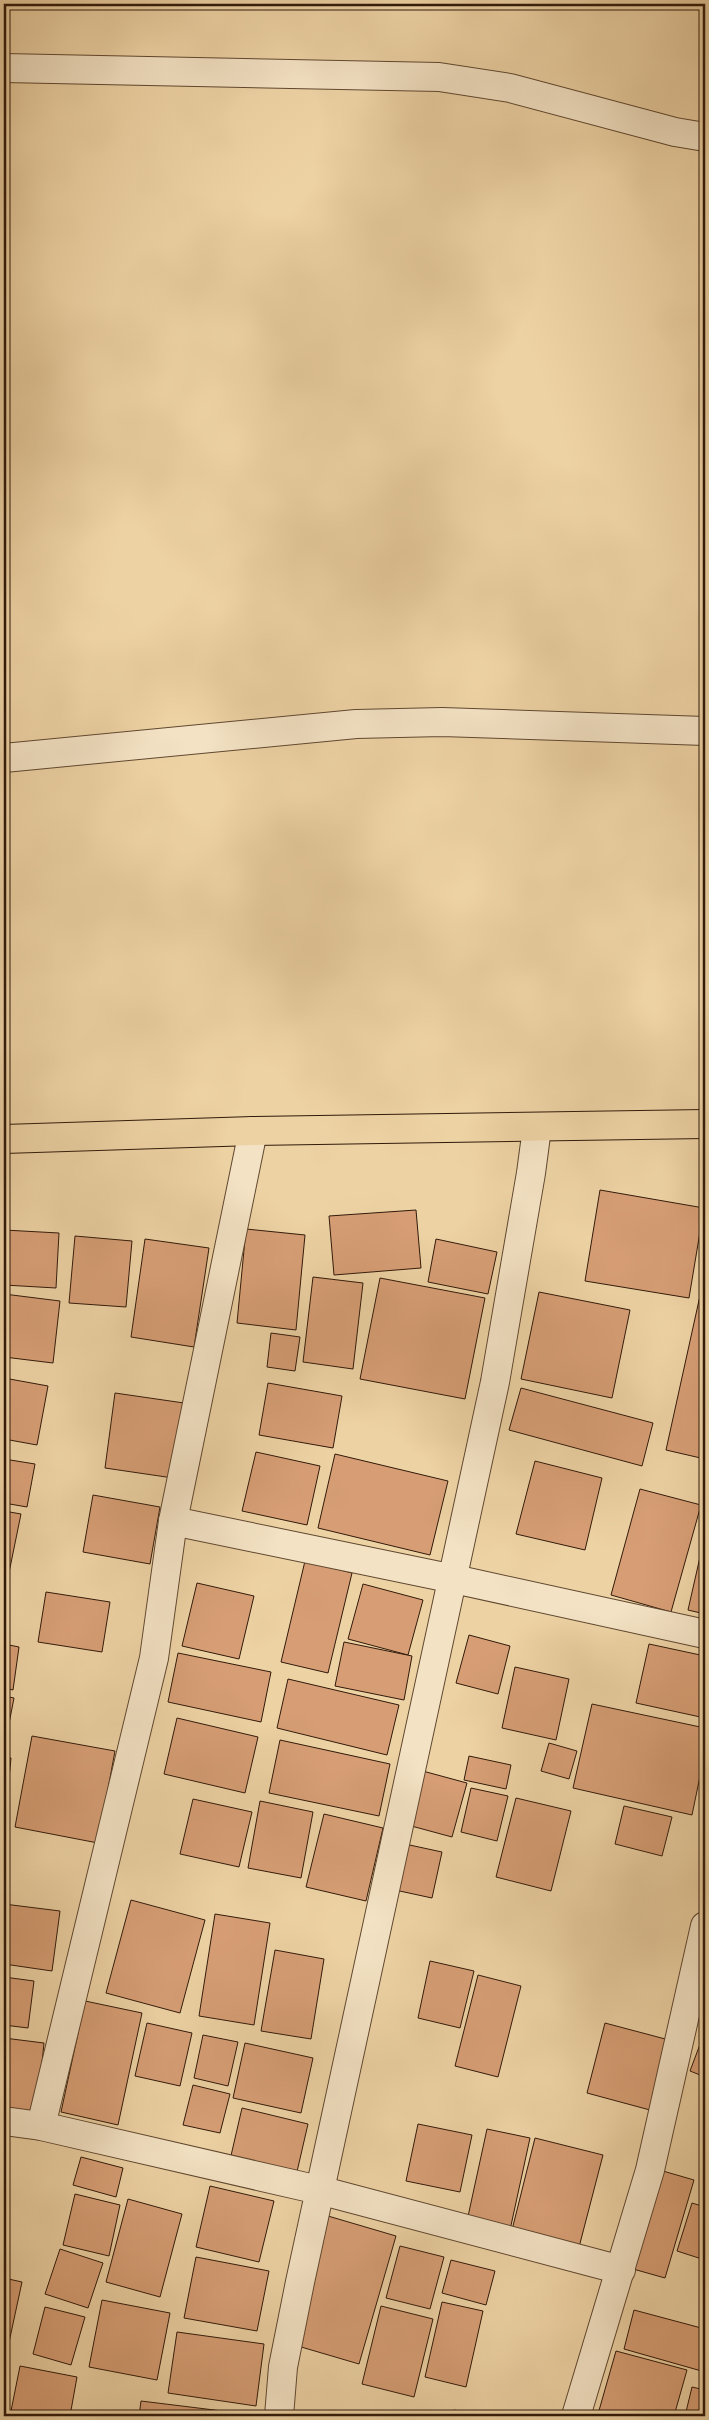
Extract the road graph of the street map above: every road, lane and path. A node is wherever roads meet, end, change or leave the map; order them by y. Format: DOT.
graph roads {
  1 [pos="4,68"];
  2 [pos="705,137"];
  3 [pos="705,731"];
  4 [pos="4,758"];
  5 [pos="705,1124"];
  6 [pos="537,1128"];
  7 [pos="253,1131"];
  8 [pos="4,1139"];
  9 [pos="173,1521"];
  10 [pos="454,1579"];
  11 [pos="705,1634"];
  12 [pos="705,1926"];
  13 [pos="701,1965"];
  14 [pos="4,2121"];
  15 [pos="41,2126"];
  16 [pos="319,2190"];
  17 [pos="621,2270"];
  18 [pos="279,2416"];
  19 [pos="576,2416"];
  1 -- 2 [label="street"];
  3 -- 4 [label="street"];
  5 -- 6 [label="highway"];
  6 -- 7 [label="highway"];
  6 -- 10 [label="street"];
  7 -- 8 [label="highway"];
  7 -- 9 [label="street"];
  9 -- 10 [label="street"];
  9 -- 15 [label="street"];
  10 -- 11 [label="street"];
  10 -- 16 [label="street"];
  12 -- 13 [label="street"];
  13 -- 17 [label="street"];
  14 -- 15 [label="street"];
  15 -- 16 [label="street"];
  16 -- 17 [label="street"];
  16 -- 18 [label="street"];
  17 -- 19 [label="street"];
}
